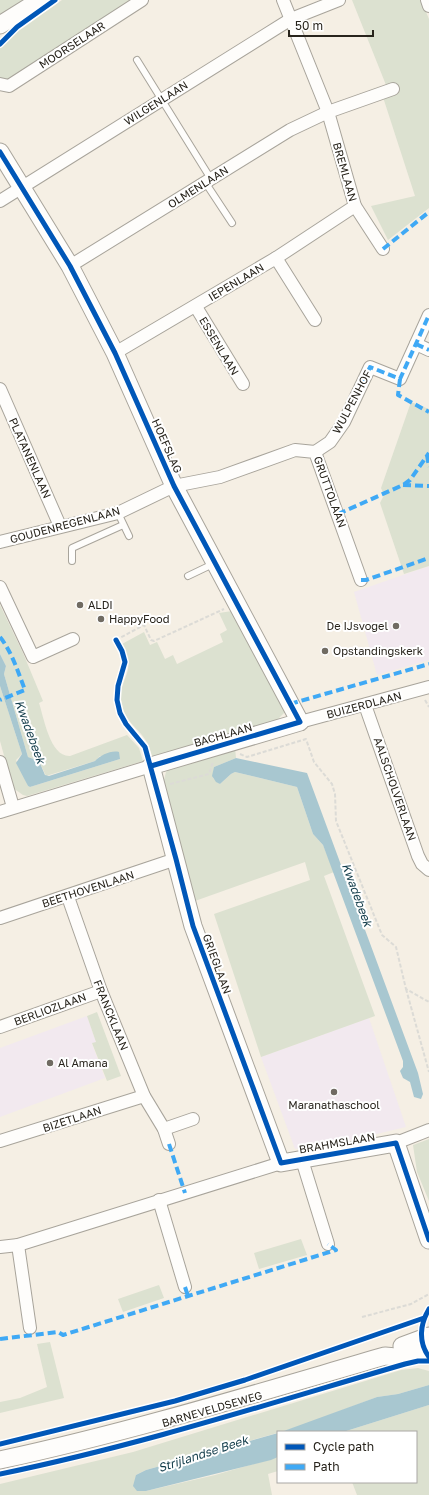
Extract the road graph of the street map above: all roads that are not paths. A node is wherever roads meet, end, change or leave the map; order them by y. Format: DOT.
graph roads {
  1 [pos="40,0"];
  2 [pos="142,0"];
  3 [pos="283,0"];
  4 [pos="339,0"];
  5 [pos="427,0"];
  6 [pos="429,6"];
  7 [pos="291,19"];
  8 [pos="0,25"];
  9 [pos="137,60"];
  10 [pos="0,84"];
  11 [pos="393,89"];
  12 [pos="162,100"];
  13 [pos="328,112"];
  14 [pos="0,152"];
  15 [pos="208,180"];
  16 [pos="22,188"];
  17 [pos="0,201"];
  18 [pos="355,206"];
  19 [pos="232,223"];
  20 [pos="383,249"];
  21 [pos="276,258"];
  22 [pos="70,266"];
  23 [pos="196,307"];
  24 [pos="429,315"];
  25 [pos="315,320"];
  26 [pos="416,344"];
  27 [pos="429,350"];
  28 [pos="115,353"];
  29 [pos="243,384"];
  30 [pos="0,389"];
  31 [pos="315,452"];
  32 [pos="174,486"];
  33 [pos="118,512"];
  34 [pos="123,525"];
  35 [pos="60,526"];
  36 [pos="129,536"];
  37 [pos="0,542"];
  38 [pos="72,561"];
  39 [pos="215,563"];
  40 [pos="188,576"];
  41 [pos="361,580"];
  42 [pos="0,587"];
  43 [pos="73,639"];
  44 [pos="426,692"];
  45 [pos="365,705"];
  46 [pos="300,722"];
  47 [pos="0,762"];
  48 [pos="151,766"];
  49 [pos="13,807"];
  50 [pos="0,812"];
  51 [pos="176,859"];
  52 [pos="429,870"];
  53 [pos="68,897"];
  54 [pos="0,918"];
  55 [pos="101,991"];
  56 [pos="0,1027"];
  57 [pos="144,1096"];
  58 [pos="193,1119"];
  59 [pos="164,1130"];
  60 [pos="429,1130"];
  61 [pos="0,1141"];
  62 [pos="396,1143"];
  63 [pos="169,1144"];
  64 [pos="302,1160"];
  65 [pos="281,1163"];
  66 [pos="159,1200"];
  67 [pos="429,1240"];
  68 [pos="18,1244"];
  69 [pos="328,1244"];
  70 [pos="0,1247"];
  71 [pos="185,1287"];
  72 [pos="30,1328"];
  73 [pos="429,1336"];
  74 [pos="429,1349"];
  75 [pos="385,1356"];
  76 [pos="0,1460"];
  1 -- 8 [label="street"];
  2 -- 10 [label="street, MOORSELAAR"];
  3 -- 7 [label="street, BREMLAAN"];
  4 -- 7 [label="street"];
  5 -- 6 [label="street"];
  7 -- 12 [label="street, WILGENLAAN"];
  7 -- 13 [label="street, BREMLAAN"];
  9 -- 12 [label="lane"];
  11 -- 13 [label="street"];
  12 -- 15 [label="lane"];
  12 -- 16 [label="street, WILGENLAAN"];
  13 -- 15 [label="street, OLMENLAAN"];
  13 -- 18 [label="street, BREMLAAN"];
  14 -- 16 [label="street, HOEFSLAG"];
  15 -- 19 [label="lane"];
  15 -- 22 [label="street, OLMENLAAN"];
  16 -- 17 [label="street, WILGENLAAN"];
  16 -- 22 [label="street, HOEFSLAG"];
  18 -- 20 [label="street, BREMLAAN"];
  18 -- 21 [label="street, IEPENLAAN"];
  21 -- 23 [label="street, IEPENLAAN"];
  21 -- 25 [label="street"];
  22 -- 28 [label="street, HOEFSLAG"];
  23 -- 28 [label="street, IEPENLAAN"];
  23 -- 29 [label="street, ESSENLAAN"];
  24 -- 26 [label="street, WULPENHOF"];
  26 -- 27 [label="street"];
  26 -- 31 [label="street, WULPENHOF"];
  28 -- 32 [label="street, HOEFSLAG"];
  30 -- 35 [label="street, PLATANENLAAN"];
  31 -- 32 [label="street, GRUTTOLAAN"];
  31 -- 41 [label="street, GRUTTOLAAN"];
  32 -- 33 [label="street, GOUDENREGENLAAN"];
  32 -- 39 [label="street, HOEFSLAG"];
  33 -- 34 [label="lane"];
  33 -- 35 [label="street, GOUDENREGENLAAN"];
  34 -- 36 [label="lane"];
  34 -- 38 [label="lane"];
  35 -- 37 [label="street, GOUDENREGENLAAN"];
  39 -- 40 [label="lane"];
  39 -- 46 [label="street, HOEFSLAG"];
  42 -- 43 [label="street"];
  44 -- 45 [label="street, BUIZERDLAAN"];
  45 -- 46 [label="street, BUIZERDLAAN"];
  45 -- 52 [label="street, AALSCHOLVERLAAN"];
  46 -- 48 [label="street, BACHLAAN"];
  47 -- 49 [label="street"];
  48 -- 49 [label="street, BACHLAAN"];
  48 -- 51 [label="street, GRIEGLAAN"];
  49 -- 50 [label="street, BACHLAAN"];
  51 -- 53 [label="street, BEETHOVENLAAN"];
  51 -- 65 [label="street, GRIEGLAAN"];
  53 -- 54 [label="street, BEETHOVENLAAN"];
  53 -- 55 [label="street, FRANCKLAAN"];
  55 -- 56 [label="street, BERLIOZLAAN"];
  55 -- 57 [label="street, FRANCKLAAN"];
  57 -- 59 [label="street, FRANCKLAAN"];
  57 -- 61 [label="street, BIZETLAAN"];
  58 -- 59 [label="street"];
  59 -- 63 [label="street, FRANCKLAAN"];
  60 -- 62 [label="street"];
  62 -- 64 [label="street, BRAHMSLAAN"];
  62 -- 67 [label="street"];
  64 -- 65 [label="street, BRAHMSLAAN"];
  64 -- 69 [label="street, BRAHMSLAAN"];
  65 -- 66 [label="street, BRAHMSLAAN"];
  66 -- 68 [label="street, BRAHMSLAAN"];
  66 -- 71 [label="street"];
  68 -- 70 [label="street, BRAHMSLAAN"];
  68 -- 72 [label="street"];
  73 -- 75 [label="street, BARNEVELDSEWEG"];
  74 -- 75 [label="street, BARNEVELDSEWEG"];
  75 -- 76 [label="street, BARNEVELDSEWEG"];
}
